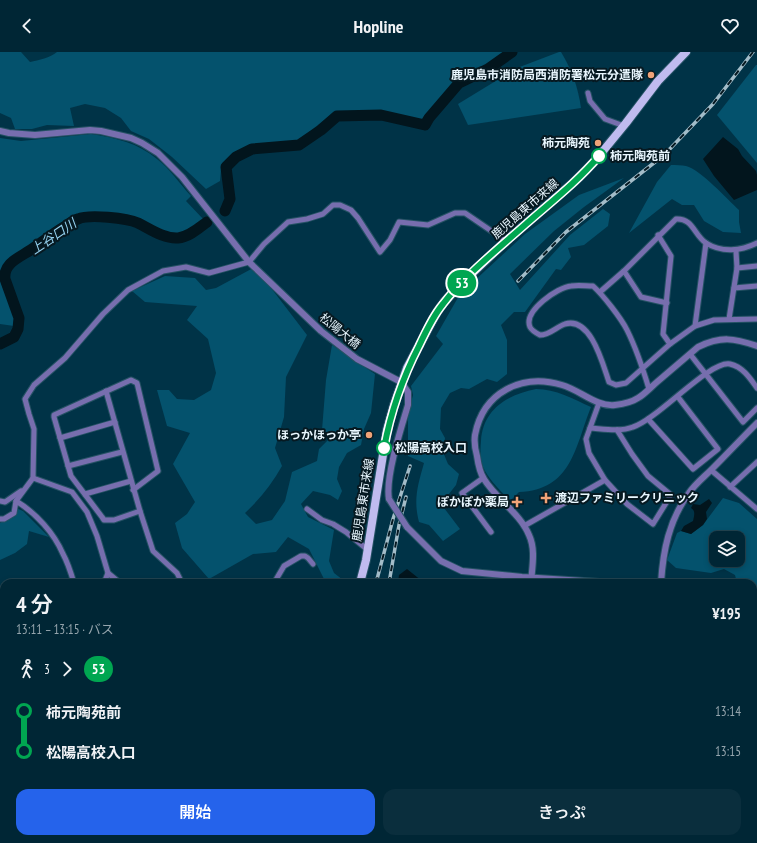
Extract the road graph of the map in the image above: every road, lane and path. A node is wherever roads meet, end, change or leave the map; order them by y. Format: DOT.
graph roads {
  1 [pos="686,52"];
  2 [pos="588,93"];
  3 [pos="624,126"];
  4 [pos="0,131"];
  5 [pos="658,235"];
  6 [pos="506,241"];
  7 [pos="706,243"];
  8 [pos="757,244"];
  9 [pos="736,250"];
  10 [pos="249,262"];
  11 [pos="757,266"];
  12 [pos="737,268"];
  13 [pos="624,271"];
  14 [pos="757,286"];
  15 [pos="734,288"];
  16 [pos="600,292"];
  17 [pos="667,302"];
  18 [pos="730,319"];
  19 [pos="757,319"];
  20 [pos="695,326"];
  21 [pos="670,344"];
  22 [pos="757,346"];
  23 [pos="690,354"];
  24 [pos="642,368"];
  25 [pos="705,373"];
  26 [pos="401,382"];
  27 [pos="757,388"];
  28 [pos="649,389"];
  29 [pos="106,391"];
  30 [pos="678,396"];
  31 [pos="599,403"];
  32 [pos="757,408"];
  33 [pos="648,419"];
  34 [pos="115,422"];
  35 [pos="757,423"];
  36 [pos="590,428"];
  37 [pos="617,430"];
  38 [pos="60,438"];
  39 [pos="122,452"];
  40 [pos="757,462"];
  41 [pos="68,466"];
  42 [pos="711,470"];
  43 [pos="33,478"];
  44 [pos="483,478"];
  45 [pos="605,480"];
  46 [pos="131,481"];
  47 [pos="730,487"];
  48 [pos="134,490"];
  49 [pos="85,494"];
  50 [pos="0,501"];
  51 [pos="16,501"];
  52 [pos="307,509"];
  53 [pos="757,509"];
  54 [pos="140,511"];
  55 [pos="0,519"];
  56 [pos="524,526"];
  57 [pos="491,532"];
  58 [pos="368,550"];
  59 [pos="313,564"];
  60 [pos="108,573"];
  61 [pos="73,579"];
  62 [pos="106,579"];
  63 [pos="115,579"];
  64 [pos="180,579"];
  65 [pos="276,579"];
  66 [pos="361,579"];
  67 [pos="528,579"];
  68 [pos="531,579"];
  69 [pos="661,579"];
  1 -- 3 [label="main road, 鹿児島東市来線"];
  2 -- 3 [label="street"];
  3 -- 6 [label="main road, 鹿児島東市来線"];
  4 -- 10 [label="street, 松陽大橋"];
  5 -- 7 [label="street"];
  5 -- 13 [label="street"];
  5 -- 17 [label="street"];
  6 -- 10 [label="street"];
  6 -- 26 [label="main road, 鹿児島東市来線"];
  7 -- 9 [label="street"];
  7 -- 20 [label="street"];
  8 -- 9 [label="street"];
  9 -- 12 [label="street"];
  10 -- 26 [label="street, 松陽大橋"];
  10 -- 43 [label="street"];
  11 -- 12 [label="street"];
  12 -- 15 [label="street"];
  13 -- 16 [label="street"];
  13 -- 17 [label="street"];
  14 -- 15 [label="street"];
  15 -- 18 [label="street"];
  16 -- 24 [label="street"];
  16 -- 24 [label="street"];
  17 -- 21 [label="street"];
  18 -- 19 [label="street"];
  18 -- 20 [label="street"];
  20 -- 21 [label="street"];
  21 -- 24 [label="street"];
  22 -- 23 [label="street"];
  23 -- 25 [label="street"];
  23 -- 28 [label="street"];
  24 -- 28 [label="street"];
  25 -- 27 [label="street"];
  25 -- 30 [label="street"];
  25 -- 32 [label="street"];
  26 -- 58 [label="main road, 鹿児島東市来線"];
  26 -- 67 [label="street, bridge"];
  28 -- 31 [label="street"];
  29 -- 34 [label="street"];
  29 -- 38 [label="street"];
  29 -- 48 [label="street"];
  30 -- 33 [label="street"];
  30 -- 33 [label="street"];
  31 -- 36 [label="street"];
  31 -- 44 [label="street"];
  33 -- 37 [label="street"];
  34 -- 38 [label="street"];
  34 -- 39 [label="street"];
  35 -- 42 [label="street"];
  36 -- 37 [label="street"];
  36 -- 45 [label="street"];
  37 -- 45 [label="street"];
  38 -- 41 [label="street"];
  39 -- 41 [label="street"];
  39 -- 46 [label="street"];
  40 -- 47 [label="street"];
  41 -- 49 [label="street"];
  42 -- 47 [label="street"];
  42 -- 69 [label="street"];
  43 -- 50 [label="street"];
  43 -- 51 [label="street"];
  43 -- 60 [label="street"];
  44 -- 56 [label="street"];
  44 -- 57 [label="street"];
  45 -- 56 [label="street"];
  46 -- 48 [label="street"];
  46 -- 49 [label="street"];
  47 -- 53 [label="street"];
  48 -- 54 [label="street"];
  49 -- 54 [label="street"];
  51 -- 55 [label="street"];
  51 -- 61 [label="street"];
  52 -- 58 [label="street"];
  54 -- 64 [label="street"];
  56 -- 68 [label="street"];
  58 -- 66 [label="main road, 鹿児島東市来線"];
  59 -- 65 [label="street"];
  60 -- 62 [label="street"];
  60 -- 63 [label="street"];
}
